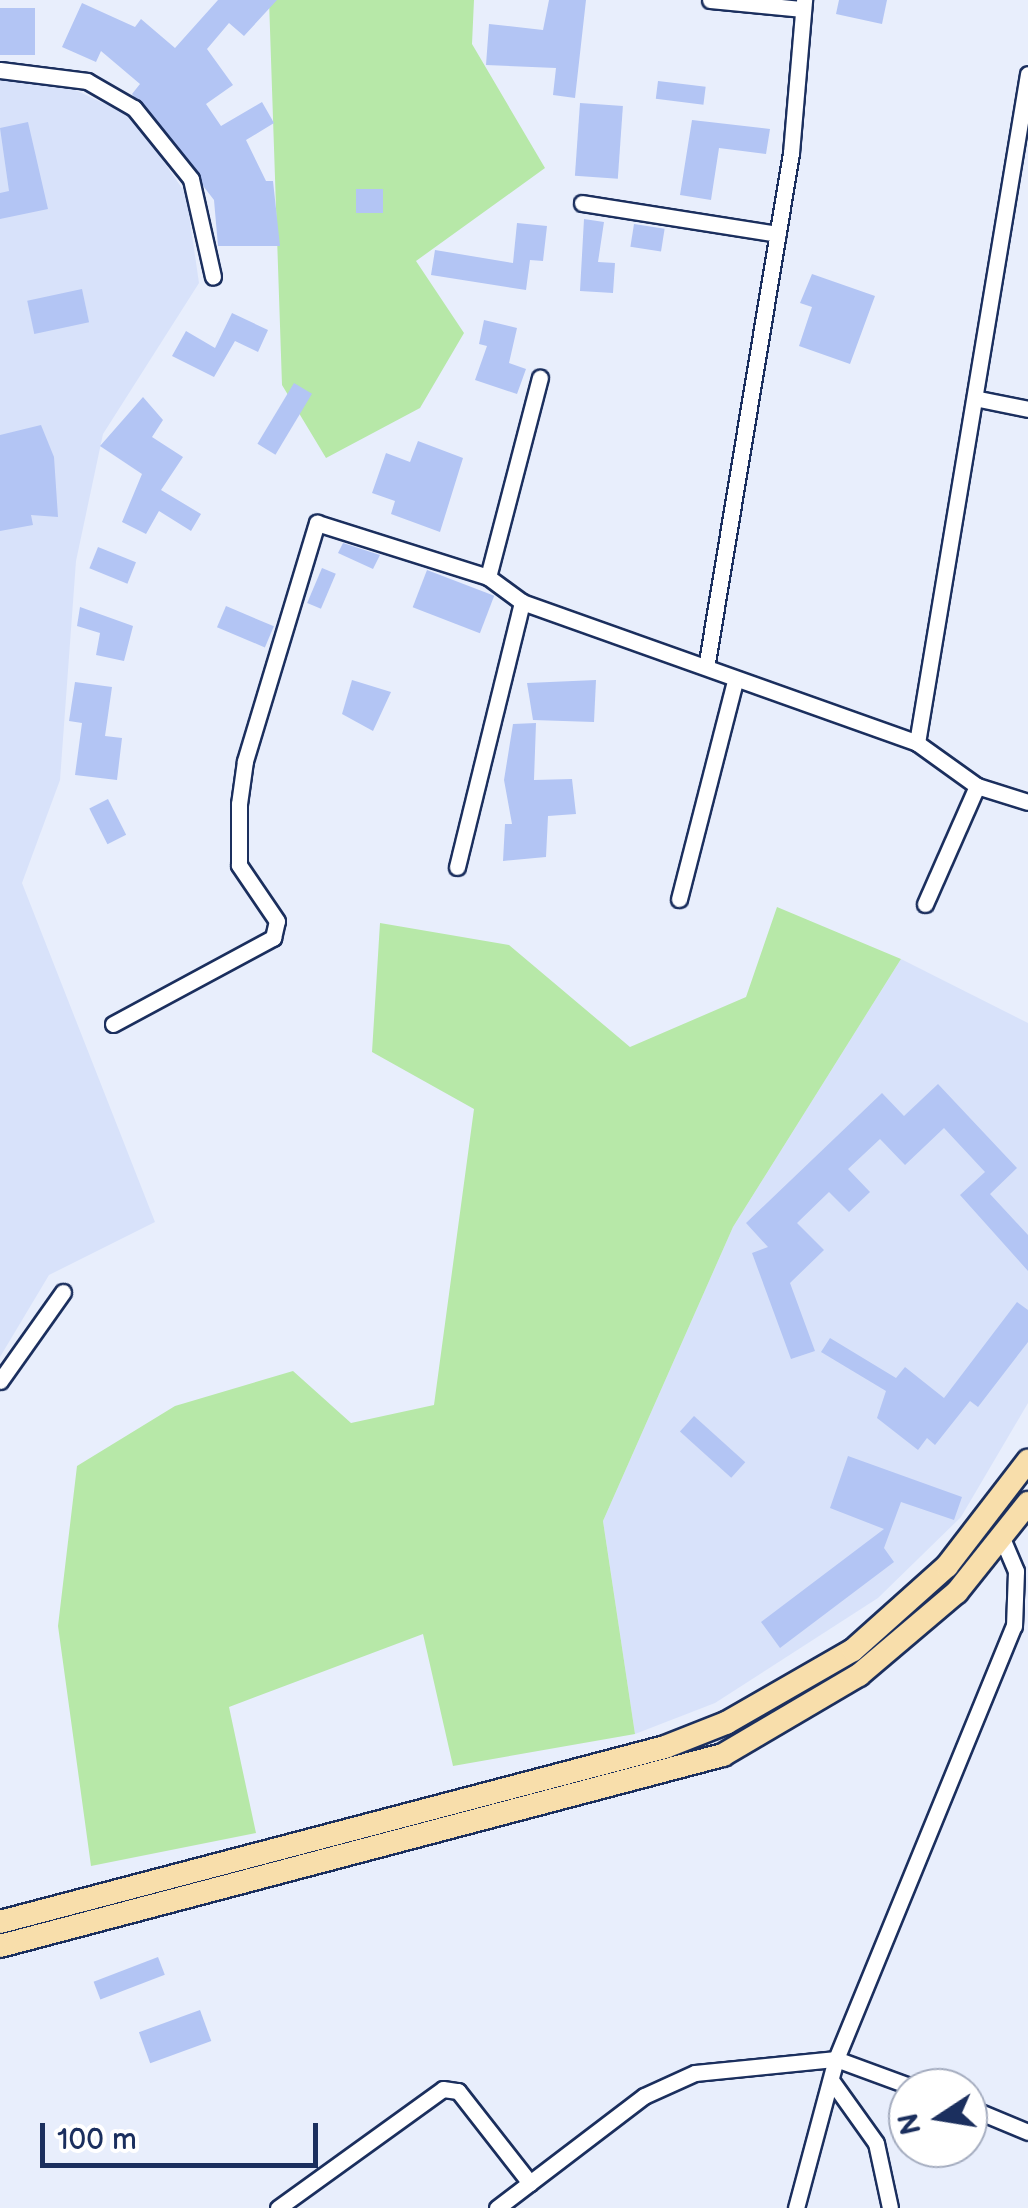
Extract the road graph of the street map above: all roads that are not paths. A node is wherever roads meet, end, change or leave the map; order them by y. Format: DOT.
graph roads {
  1 [pos="710,0"];
  2 [pos="803,5"];
  3 [pos="0,70"];
  4 [pos="1028,74"];
  5 [pos="582,202"];
  6 [pos="778,234"];
  7 [pos="213,278"];
  8 [pos="540,378"];
  9 [pos="979,399"];
  10 [pos="1028,410"];
  11 [pos="488,577"];
  12 [pos="522,602"];
  13 [pos="707,662"];
  14 [pos="735,681"];
  15 [pos="917,743"];
  16 [pos="978,786"];
  17 [pos="1028,802"];
  18 [pos="457,867"];
  19 [pos="679,899"];
  20 [pos="925,904"];
  21 [pos="113,1024"];
  22 [pos="63,1292"];
  23 [pos="0,1382"];
  24 [pos="1028,1461"];
  25 [pos="1028,1503"];
  26 [pos="1003,1540"];
  27 [pos="1023,1592"];
  28 [pos="0,1922"];
  29 [pos="0,1946"];
  30 [pos="836,2059"];
  31 [pos="888,2078"];
  32 [pos="831,2080"];
  33 [pos="988,2115"];
  34 [pos="1028,2132"];
  35 [pos="530,2182"];
  36 [pos="278,2208"];
  37 [pos="497,2208"];
  38 [pos="796,2208"];
  39 [pos="890,2208"];
  1 -- 2 [label="street"];
  2 -- 6 [label="street"];
  3 -- 7 [label="street"];
  4 -- 9 [label="street"];
  5 -- 6 [label="street"];
  6 -- 13 [label="street"];
  8 -- 11 [label="street"];
  9 -- 10 [label="street"];
  9 -- 15 [label="street"];
  11 -- 12 [label="street"];
  11 -- 21 [label="street"];
  12 -- 13 [label="street"];
  12 -- 18 [label="street"];
  13 -- 14 [label="street"];
  14 -- 15 [label="street"];
  14 -- 19 [label="street"];
  15 -- 16 [label="street"];
  16 -- 17 [label="street"];
  16 -- 20 [label="street"];
  22 -- 23 [label="street"];
  24 -- 28 [label="main road"];
  25 -- 26 [label="main road"];
  26 -- 27 [label="street"];
  26 -- 29 [label="main road"];
  27 -- 30 [label="street"];
  30 -- 31 [label="street"];
  30 -- 32 [label="street"];
  30 -- 35 [label="street"];
  32 -- 38 [label="street"];
  32 -- 39 [label="street"];
  33 -- 34 [label="street"];
  35 -- 36 [label="street"];
  35 -- 37 [label="street"];
}
